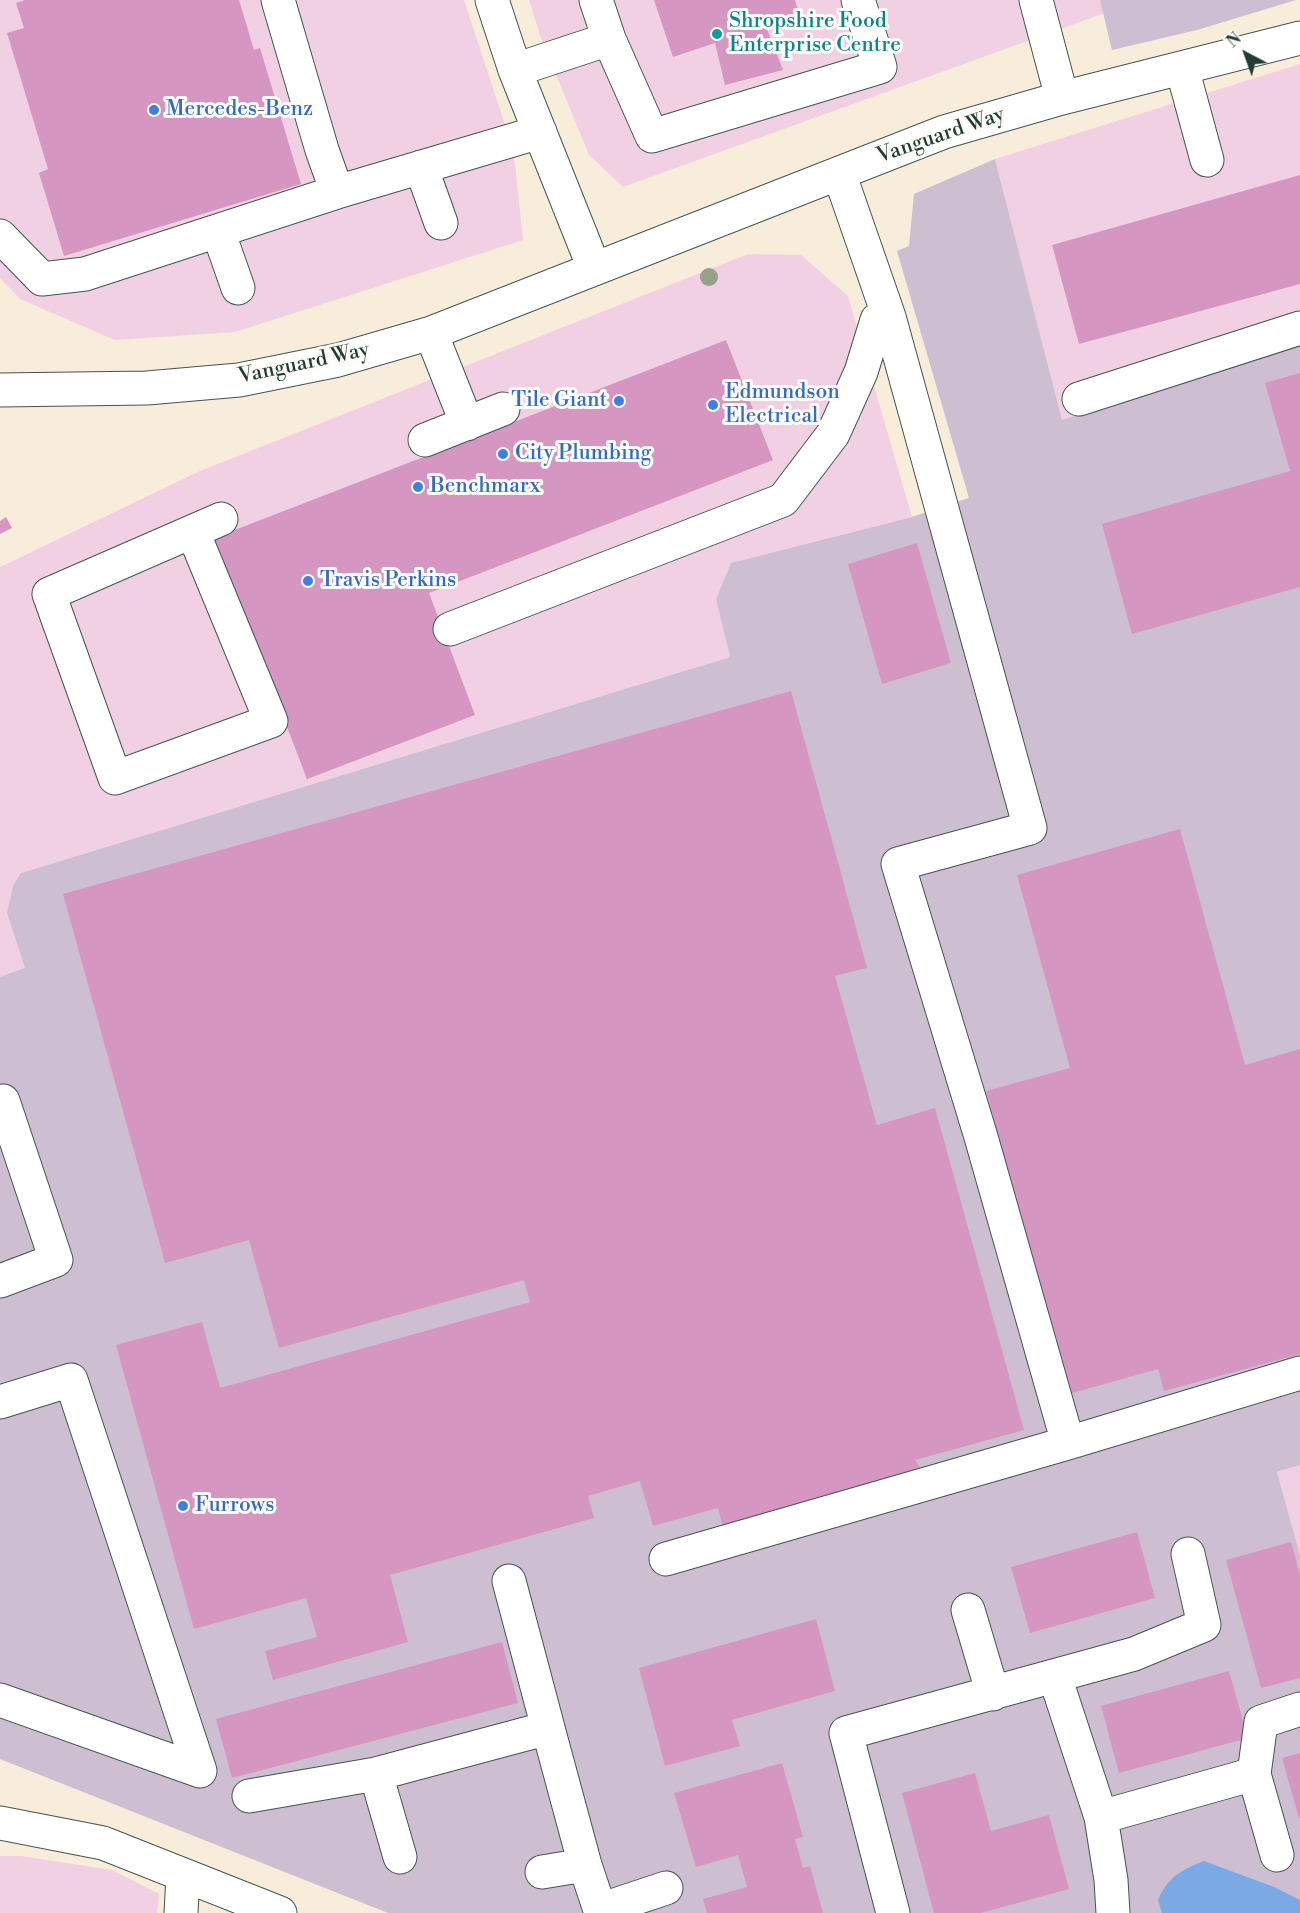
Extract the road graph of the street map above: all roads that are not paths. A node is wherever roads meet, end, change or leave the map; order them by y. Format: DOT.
graph roads {
  1 [pos="278,0"];
  2 [pos="492,0"];
  3 [pos="596,0"];
  4 [pos="858,0"];
  5 [pos="1036,0"];
  6 [pos="1300,38"];
  7 [pos="609,39"];
  8 [pos="1182,68"];
  9 [pos="515,70"];
  10 [pos="1062,98"];
  11 [pos="540,132"];
  12 [pos="1207,160"];
  13 [pos="421,167"];
  14 [pos="839,173"];
  15 [pos="337,192"];
  16 [pos="441,223"];
  17 [pos="218,231"];
  18 [pos="0,236"];
  19 [pos="594,268"];
  20 [pos="238,288"];
  21 [pos="889,317"];
  22 [pos="1300,328"];
  23 [pos="431,333"];
  24 [pos="0,390"];
  25 [pos="1079,399"];
  26 [pos="503,409"];
  27 [pos="467,424"];
  28 [pos="425,440"];
  29 [pos="207,525"];
  30 [pos="450,629"];
  31 [pos="3,1101"];
  32 [pos="0,1281"];
  33 [pos="1300,1373"];
  34 [pos="0,1402"];
  35 [pos="1068,1443"];
  36 [pos="1188,1554"];
  37 [pos="666,1559"];
  38 [pos="508,1581"];
  39 [pos="968,1610"];
  40 [pos="1055,1677"];
  41 [pos="987,1695"];
  42 [pos="0,1700"];
  43 [pos="1300,1709"];
  44 [pos="549,1728"];
  45 [pos="376,1774"];
  46 [pos="1254,1774"];
  47 [pos="249,1796"];
  48 [pos="1101,1817"];
  49 [pos="0,1823"];
  50 [pos="1277,1855"];
  51 [pos="400,1857"];
  52 [pos="585,1865"];
  53 [pos="542,1872"];
  54 [pos="183,1875"];
  55 [pos="666,1888"];
  56 [pos="601,1911"];
  57 [pos="181,1913"];
  58 [pos="280,1913"];
  59 [pos="893,1913"];
  60 [pos="1113,1913"];
  1 -- 15 [label="street"];
  2 -- 9 [label="street"];
  3 -- 7 [label="street"];
  4 -- 7 [label="street"];
  5 -- 10 [label="street"];
  6 -- 8 [label="street, Vanguard Way"];
  7 -- 9 [label="street"];
  8 -- 10 [label="street, Vanguard Way"];
  8 -- 12 [label="street"];
  9 -- 11 [label="street"];
  10 -- 14 [label="street, Vanguard Way"];
  11 -- 13 [label="street"];
  11 -- 19 [label="street"];
  13 -- 15 [label="street"];
  13 -- 16 [label="street"];
  14 -- 19 [label="street, Vanguard Way"];
  14 -- 21 [label="street"];
  15 -- 17 [label="street"];
  17 -- 18 [label="street"];
  17 -- 20 [label="street"];
  19 -- 23 [label="street, Vanguard Way"];
  21 -- 30 [label="street"];
  21 -- 35 [label="street"];
  22 -- 25 [label="street"];
  23 -- 24 [label="street, Vanguard Way"];
  23 -- 27 [label="street"];
  26 -- 27 [label="street"];
  27 -- 28 [label="street"];
  29 -- 29 [label="street"];
  31 -- 32 [label="street"];
  33 -- 35 [label="street"];
  34 -- 42 [label="street"];
  35 -- 37 [label="street"];
  36 -- 40 [label="street"];
  38 -- 44 [label="street"];
  39 -- 41 [label="street"];
  40 -- 41 [label="street"];
  40 -- 48 [label="street"];
  41 -- 59 [label="street"];
  43 -- 46 [label="street"];
  44 -- 45 [label="street"];
  44 -- 52 [label="street"];
  45 -- 47 [label="street"];
  45 -- 51 [label="street"];
  46 -- 48 [label="street"];
  46 -- 50 [label="street"];
  48 -- 60 [label="street"];
  49 -- 54 [label="street"];
  52 -- 53 [label="street"];
  52 -- 56 [label="street"];
  54 -- 57 [label="street"];
  54 -- 58 [label="street"];
  55 -- 56 [label="street"];
}
